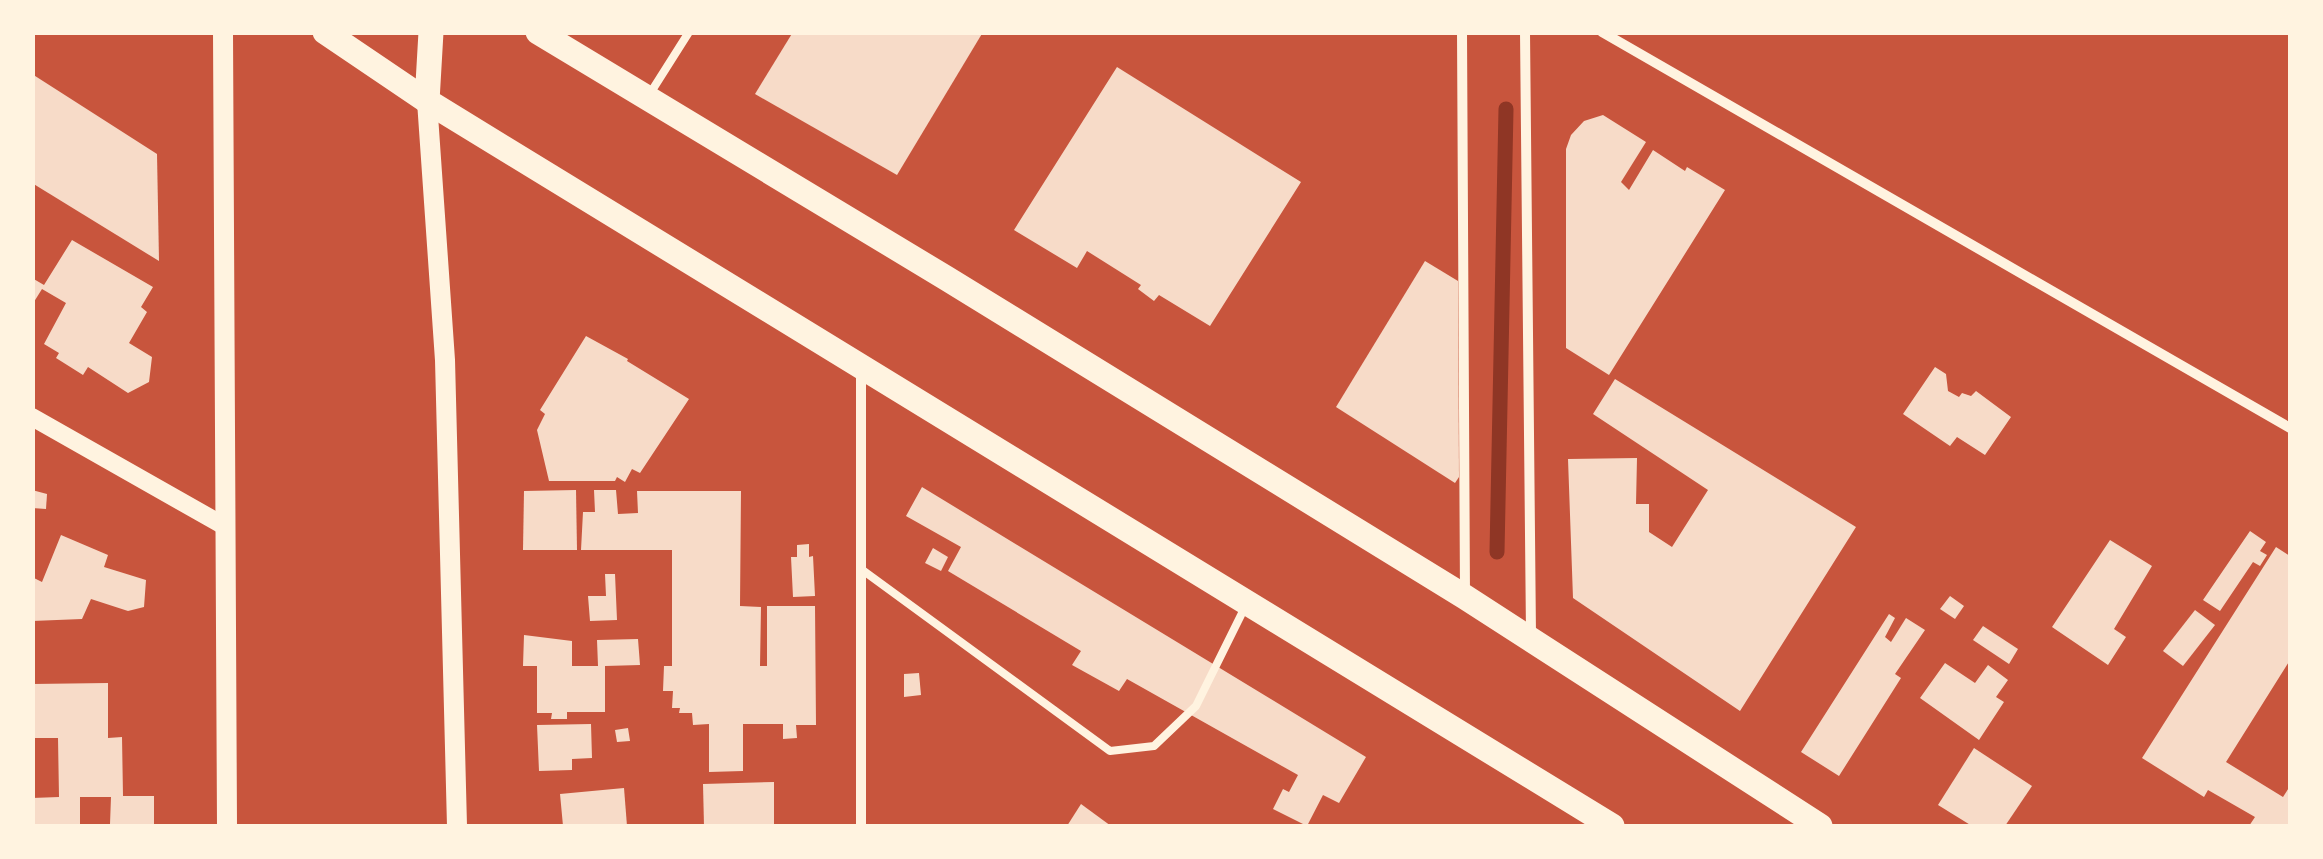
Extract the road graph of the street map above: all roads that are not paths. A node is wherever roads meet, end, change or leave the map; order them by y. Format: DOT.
graph roads {
  1 [pos="223,32"];
  2 [pos="325,32"];
  3 [pos="432,32"];
  4 [pos="538,32"];
  5 [pos="689,32"];
  6 [pos="1462,32"];
  7 [pos="1525,32"];
  8 [pos="1602,32"];
  9 [pos="647,98"];
  10 [pos="427,101"];
  11 [pos="861,364"];
  12 [pos="32,416"];
  13 [pos="2290,428"];
  14 [pos="226,527"];
  15 [pos="861,569"];
  16 [pos="1465,597"];
  17 [pos="1246,604"];
  18 [pos="1531,641"];
  19 [pos="227,826"];
  20 [pos="457,826"];
  21 [pos="861,826"];
  22 [pos="1612,826"];
  23 [pos="1820,826"];
  1 -- 14 [label="main road"];
  2 -- 10 [label="main road"];
  3 -- 10 [label="main road"];
  4 -- 9 [label="main road"];
  5 -- 9 [label="lane"];
  6 -- 16 [label="street"];
  7 -- 18 [label="street"];
  8 -- 13 [label="street"];
  9 -- 16 [label="main road"];
  10 -- 11 [label="main road"];
  10 -- 20 [label="main road"];
  11 -- 15 [label="street"];
  11 -- 17 [label="main road"];
  12 -- 14 [label="street"];
  14 -- 19 [label="main road"];
  15 -- 17 [label="lane"];
  15 -- 21 [label="street"];
  16 -- 18 [label="main road"];
  17 -- 22 [label="main road"];
  18 -- 23 [label="main road"];
}
